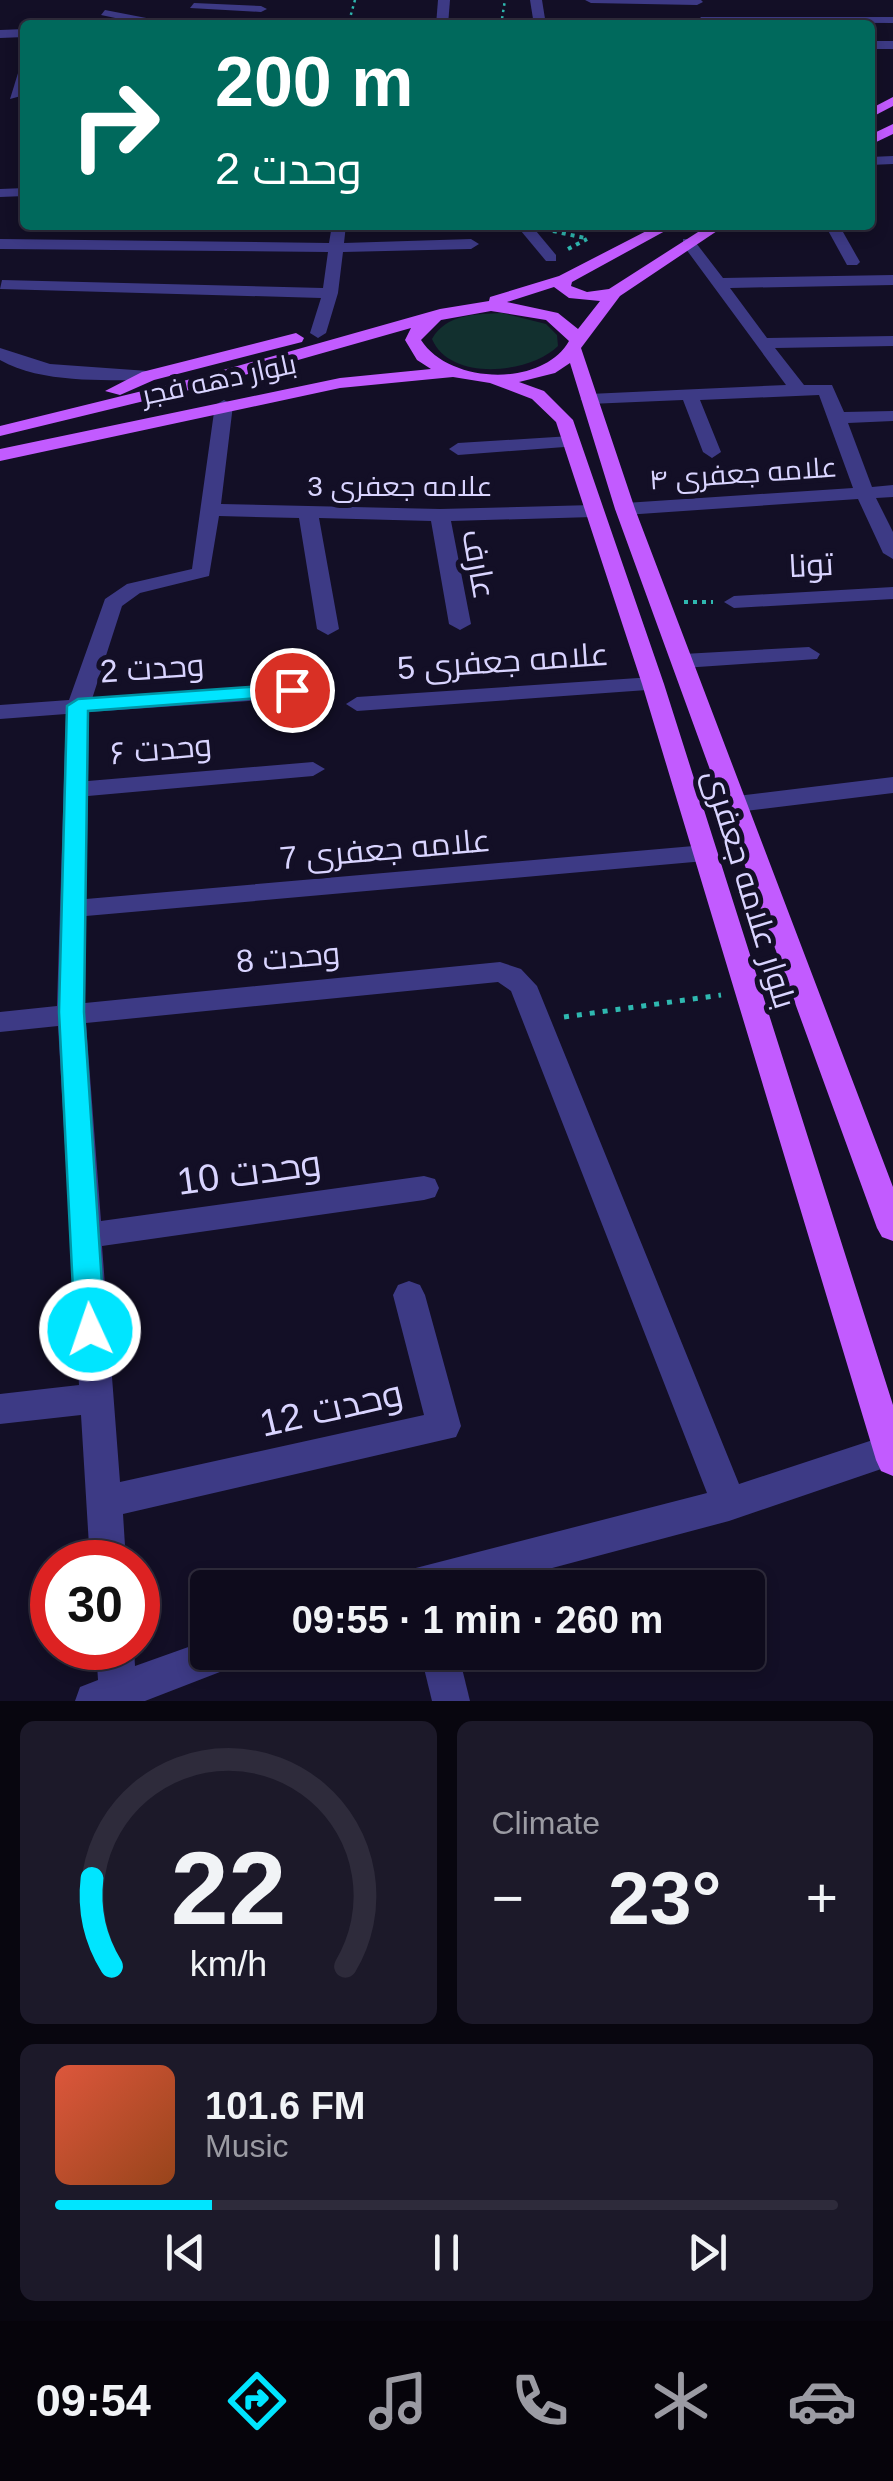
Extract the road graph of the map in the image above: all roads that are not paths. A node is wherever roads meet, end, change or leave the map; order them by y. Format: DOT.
graph roads {
  1 [pos="112,0"];
  2 [pos="590,0"];
  3 [pos="697,1"];
  4 [pos="264,4"];
  5 [pos="194,6"];
  6 [pos="104,19"];
  7 [pos="33,230"];
  8 [pos="338,230"];
  9 [pos="527,230"];
  10 [pos="660,230"];
  11 [pos="710,230"];
  12 [pos="835,230"];
  13 [pos="688,242"];
  14 [pos="0,244"];
  15 [pos="470,244"];
  16 [pos="24,245"];
  17 [pos="336,248"];
  18 [pos="551,258"];
  19 [pos="852,262"];
  20 [pos="566,279"];
  21 [pos="2,280"];
  22 [pos="893,280"];
  23 [pos="719,283"];
  24 [pos="144,288"];
  25 [pos="330,293"];
  26 [pos="614,293"];
  27 [pos="470,307"];
  28 [pos="132,313"];
  29 [pos="436,316"];
  30 [pos="318,332"];
  31 [pos="371,336"];
  32 [pos="893,341"];
  33 [pos="762,343"];
  34 [pos="576,346"];
  35 [pos="3,357"];
  36 [pos="452,372"];
  37 [pos="148,376"];
  38 [pos="494,378"];
  39 [pos="200,382"];
  40 [pos="340,382"];
  41 [pos="798,389"];
  42 [pos="689,394"];
  43 [pos="589,399"];
  44 [pos="224,405"];
  45 [pos="893,416"];
  46 [pos="836,418"];
  47 [pos="50,419"];
  48 [pos="0,431"];
  49 [pos="570,442"];
  50 [pos="458,450"];
  51 [pos="712,452"];
  52 [pos="0,454"];
  53 [pos="893,491"];
  54 [pos="864,492"];
  55 [pos="208,510"];
  56 [pos="625,510"];
  57 [pos="593,511"];
  58 [pos="308,514"];
  59 [pos="440,515"];
  60 [pos="893,554"];
  61 [pos="893,593"];
  62 [pos="734,602"];
  63 [pos="460,624"];
  64 [pos="328,628"];
  65 [pos="809,654"];
  66 [pos="683,661"];
  67 [pos="649,674"];
  68 [pos="292,690"];
  69 [pos="357,704"];
  70 [pos="78,706"];
  71 [pos="0,712"];
  72 [pos="313,769"];
  73 [pos="893,785"];
  74 [pos="75,790"];
  75 [pos="737,804"];
  76 [pos="705,853"];
  77 [pos="71,909"];
  78 [pos="71,1012"];
  79 [pos="0,1022"];
  80 [pos="424,1188"];
  81 [pos="893,1228"];
  82 [pos="85,1236"];
  83 [pos="409,1296"];
  84 [pos="95,1398"];
  85 [pos="0,1409"];
  86 [pos="892,1455"];
  87 [pos="104,1502"];
  88 [pos="729,1504"];
  89 [pos="107,1540"];
  90 [pos="478,1570"];
  91 [pos="190,1665"];
  92 [pos="111,1670"];
  93 [pos="443,1670"];
  94 [pos="106,1696"];
  95 [pos="451,1701"];
  1 -- 6 [label="street"];
  2 -- 3 [label="street"];
  4 -- 5 [label="street"];
  7 -- 16 [label="street"];
  8 -- 17 [label="street"];
  9 -- 18 [label="street"];
  10 -- 20 [label="main road"];
  11 -- 13 [label="main road"];
  12 -- 19 [label="street"];
  13 -- 23 [label="street"];
  13 -- 26 [label="main road"];
  14 -- 16 [label="street"];
  15 -- 17 [label="street"];
  16 -- 17 [label="street"];
  16 -- 21 [label="street"];
  17 -- 25 [label="street"];
  20 -- 26 [label="main road"];
  20 -- 27 [label="main road"];
  21 -- 24 [label="street"];
  22 -- 23 [label="street"];
  23 -- 33 [label="street"];
  24 -- 25 [label="street"];
  24 -- 28 [label="street"];
  25 -- 30 [label="street"];
  26 -- 34 [label="main road"];
  27 -- 29 [label="main road, بلوار دهه فجر"];
  27 -- 34 [label="main road"];
  29 -- 31 [label="main road, بلوار دهه فجر"];
  29 -- 36 [label="main road"];
  30 -- 31 [label="main road"];
  30 -- 37 [label="main road"];
  31 -- 39 [label="main road, بلوار دهه فجر"];
  32 -- 33 [label="street"];
  33 -- 41 [label="street"];
  34 -- 38 [label="main road"];
  34 -- 43 [label="main road, بلوار علامه جعفری"];
  35 -- 37 [label="street"];
  36 -- 38 [label="main road, بلوار دهه فجر"];
  36 -- 40 [label="main road, بلوار دهه فجر"];
  37 -- 47 [label="main road"];
  38 -- 49 [label="main road, بلوار علامه جعفری"];
  39 -- 40 [label="main road"];
  39 -- 47 [label="main road, بلوار دهه فجر"];
  40 -- 44 [label="main road, بلوار دهه فجر"];
  41 -- 42 [label="street"];
  41 -- 46 [label="street"];
  42 -- 43 [label="street"];
  42 -- 51 [label="street"];
  43 -- 56 [label="main road, بلوار علامه جعفری"];
  44 -- 52 [label="main road, بلوار دهه فجر"];
  44 -- 55 [label="street"];
  45 -- 46 [label="street"];
  46 -- 54 [label="street"];
  47 -- 48 [label="main road, بلوار دهه فجر"];
  49 -- 50 [label="street"];
  49 -- 57 [label="main road, بلوار علامه جعفری"];
  53 -- 54 [label="street, علامه جعفری ۴"];
  54 -- 56 [label="street, علامه جعفری ۴"];
  54 -- 60 [label="street"];
  55 -- 58 [label="street, علامه جعفری 3"];
  55 -- 70 [label="street"];
  56 -- 66 [label="main road, بلوار علامه جعفری"];
  57 -- 59 [label="street, علامه جعفری 3"];
  57 -- 67 [label="main road, بلوار علامه جعفری"];
  58 -- 59 [label="street, علامه جعفری 3"];
  58 -- 64 [label="street"];
  59 -- 63 [label="street, عارف"];
  61 -- 62 [label="street, تونا"];
  65 -- 66 [label="street"];
  66 -- 67 [label="main road"];
  66 -- 75 [label="main road, بلوار علامه جعفری"];
  67 -- 69 [label="street, علامه جعفری 5"];
  67 -- 76 [label="main road, بلوار علامه جعفری"];
  68 -- 70 [label="street, وحدت 2"];
  70 -- 71 [label="street, وحدت 2"];
  70 -- 74 [label="street"];
  72 -- 74 [label="street, وحدت ۶"];
  73 -- 75 [label="street"];
  74 -- 77 [label="street"];
  75 -- 81 [label="main road, بلوار علامه جعفری"];
  76 -- 77 [label="street, علامه جعفری 7"];
  76 -- 86 [label="main road, بلوار علامه جعفری"];
  77 -- 78 [label="street"];
  78 -- 79 [label="street, وحدت 8"];
  78 -- 82 [label="street"];
  78 -- 88 [label="street, وحدت 8"];
  80 -- 82 [label="street, وحدت 10"];
  82 -- 84 [label="street"];
  83 -- 87 [label="street, وحدت 12"];
  84 -- 85 [label="street"];
  84 -- 87 [label="street"];
  86 -- 88 [label="street"];
  87 -- 89 [label="street"];
  88 -- 90 [label="street"];
  91 -- 94 [label="street"];
  92 -- 94 [label="street"];
  93 -- 95 [label="street"];
}
